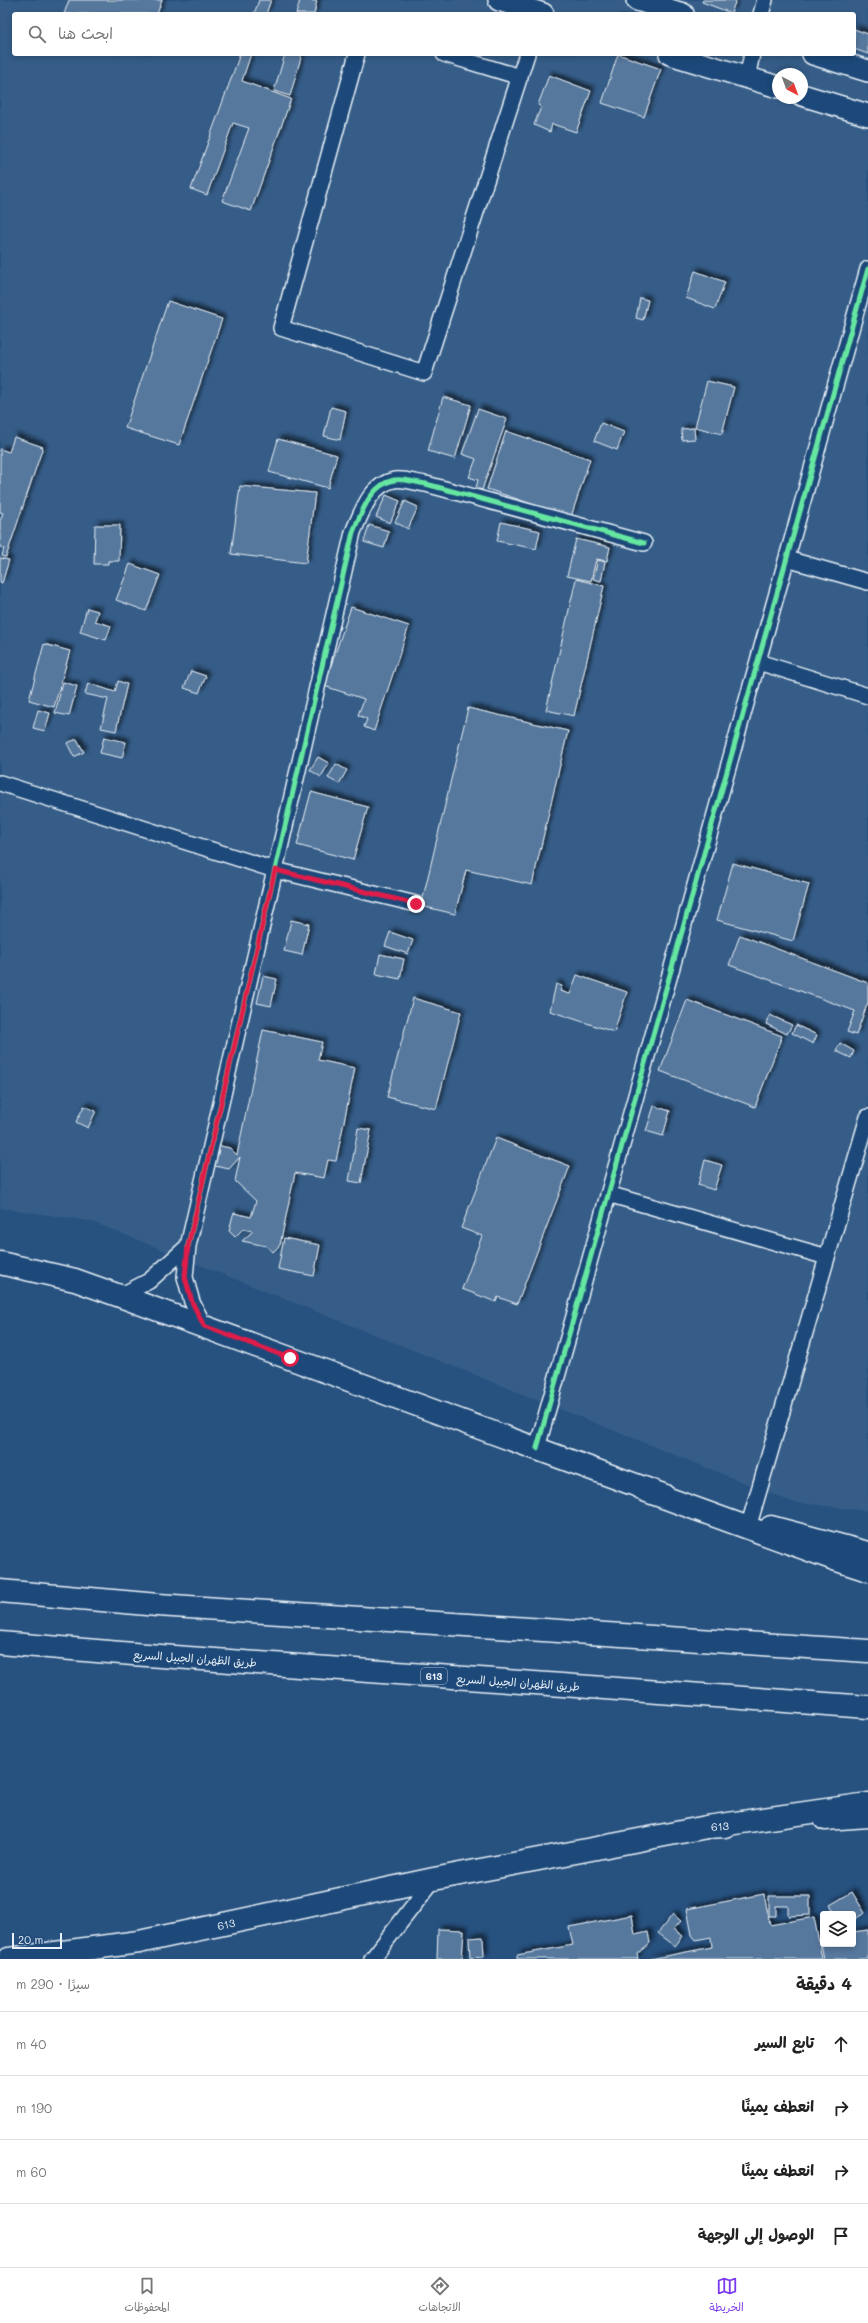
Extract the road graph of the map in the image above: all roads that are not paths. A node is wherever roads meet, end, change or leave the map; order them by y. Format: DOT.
graph roads {
  1 [pos="499,0"];
  2 [pos="637,0"];
  3 [pos="764,0"];
  4 [pos="535,12"];
  5 [pos="676,12"];
  6 [pos="761,12"];
  7 [pos="356,56"];
  8 [pos="451,56"];
  9 [pos="526,56"];
  10 [pos="676,56"];
  11 [pos="752,56"];
  12 [pos="819,56"];
  13 [pos="868,71"];
  14 [pos="520,77"];
  15 [pos="747,78"];
  16 [pos="772,85"];
  17 [pos="808,97"];
  18 [pos="868,115"];
  19 [pos="868,269"];
  20 [pos="644,543"];
  21 [pos="787,559"];
  22 [pos="868,582"];
  23 [pos="758,662"];
  24 [pos="868,696"];
  25 [pos="0,783"];
  26 [pos="275,870"];
  27 [pos="416,904"];
  28 [pos="868,1117"];
  29 [pos="608,1194"];
  30 [pos="188,1246"];
  31 [pos="827,1257"];
  32 [pos="0,1262"];
  33 [pos="120,1296"];
  34 [pos="204,1326"];
  35 [pos="537,1448"];
  36 [pos="644,1490"];
  37 [pos="750,1521"];
  38 [pos="868,1553"];
  39 [pos="868,1570"];
  40 [pos="0,1591"];
  41 [pos="0,1642"];
  42 [pos="868,1651"];
  43 [pos="868,1707"];
  44 [pos="868,1804"];
  45 [pos="868,1816"];
  46 [pos="707,1827"];
  47 [pos="434,1879"];
  48 [pos="9,1959"];
  49 [pos="372,1959"];
  1 -- 4 [label="street"];
  2 -- 5 [label="street"];
  3 -- 6 [label="street"];
  7 -- 14 [label="street"];
  8 -- 14 [label="street"];
  9 -- 14 [label="street"];
  10 -- 15 [label="street"];
  11 -- 15 [label="street"];
  12 -- 13 [label="street"];
  15 -- 16 [label="street"];
  17 -- 18 [label="street"];
  19 -- 21 [label="street"];
  20 -- 26 [label="street"];
  21 -- 22 [label="street"];
  21 -- 23 [label="street"];
  23 -- 24 [label="street"];
  23 -- 29 [label="street"];
  25 -- 26 [label="street"];
  26 -- 27 [label="street"];
  26 -- 30 [label="street"];
  28 -- 31 [label="street"];
  29 -- 31 [label="street"];
  29 -- 35 [label="street"];
  30 -- 33 [label="street"];
  30 -- 34 [label="street"];
  31 -- 37 [label="street"];
  32 -- 33 [label="main road"];
  33 -- 34 [label="main road"];
  34 -- 35 [label="main road"];
  35 -- 36 [label="main road"];
  36 -- 37 [label="main road"];
  36 -- 39 [label="main road"];
  37 -- 38 [label="main road"];
  40 -- 42 [label="main road"];
  41 -- 43 [label="main road, طريق الظهران الجبيل السريع / 613"];
  44 -- 46 [label="main road"];
  45 -- 46 [label="main road, 613"];
  46 -- 47 [label="main road, 613"];
  47 -- 48 [label="main road, 613"];
  47 -- 49 [label="street"];
}
